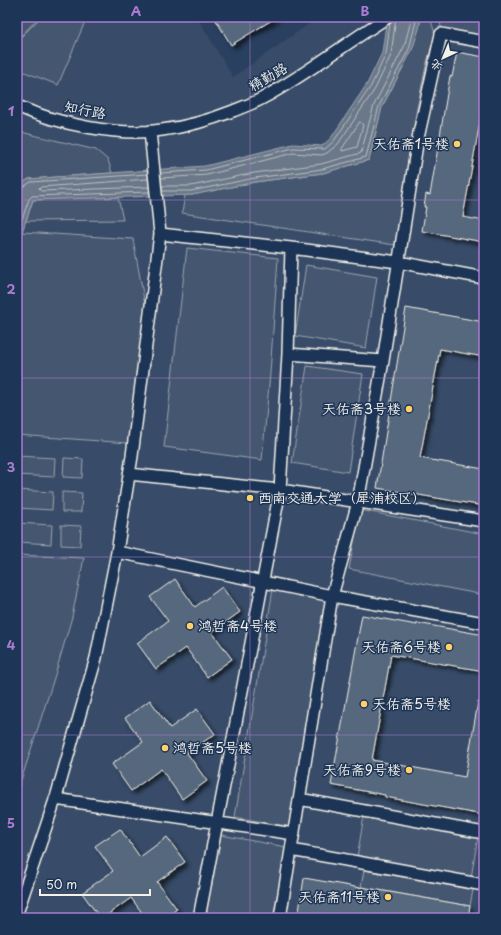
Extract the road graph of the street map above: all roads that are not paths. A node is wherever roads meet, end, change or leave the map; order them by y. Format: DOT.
graph roads {
  1 [pos="385,19"];
  2 [pos="484,42"];
  3 [pos="17,106"];
  4 [pos="150,131"];
  5 [pos="160,234"];
  6 [pos="291,248"];
  7 [pos="398,262"];
  8 [pos="484,278"];
  9 [pos="288,354"];
  10 [pos="383,361"];
  11 [pos="129,474"];
  12 [pos="280,490"];
  13 [pos="358,502"];
  14 [pos="484,521"];
  15 [pos="117,552"];
  16 [pos="262,582"];
  17 [pos="332,596"];
  18 [pos="484,623"];
  19 [pos="55,799"];
  20 [pos="299,800"];
  21 [pos="217,823"];
  22 [pos="294,834"];
  23 [pos="484,834"];
  24 [pos="291,850"];
  25 [pos="484,884"];
  26 [pos="17,913"];
  27 [pos="199,918"];
  28 [pos="280,918"];
  1 -- 4 [label="street, 精勤路"];
  2 -- 7 [label="street"];
  3 -- 4 [label="street, 知行路"];
  4 -- 5 [label="street"];
  5 -- 6 [label="street"];
  5 -- 11 [label="street"];
  6 -- 7 [label="street"];
  6 -- 9 [label="street"];
  7 -- 8 [label="street"];
  7 -- 10 [label="street"];
  9 -- 10 [label="street"];
  9 -- 12 [label="street"];
  10 -- 13 [label="street"];
  11 -- 12 [label="street"];
  11 -- 15 [label="street"];
  12 -- 13 [label="street"];
  12 -- 16 [label="street"];
  13 -- 14 [label="street"];
  13 -- 17 [label="street"];
  15 -- 16 [label="street"];
  15 -- 19 [label="street"];
  16 -- 17 [label="street"];
  16 -- 21 [label="street"];
  17 -- 18 [label="street"];
  17 -- 20 [label="street"];
  19 -- 21 [label="street"];
  19 -- 26 [label="street"];
  20 -- 22 [label="street"];
  20 -- 23 [label="street"];
  21 -- 22 [label="street"];
  21 -- 27 [label="street"];
  22 -- 24 [label="street"];
  24 -- 25 [label="street"];
  24 -- 28 [label="street"];
}
